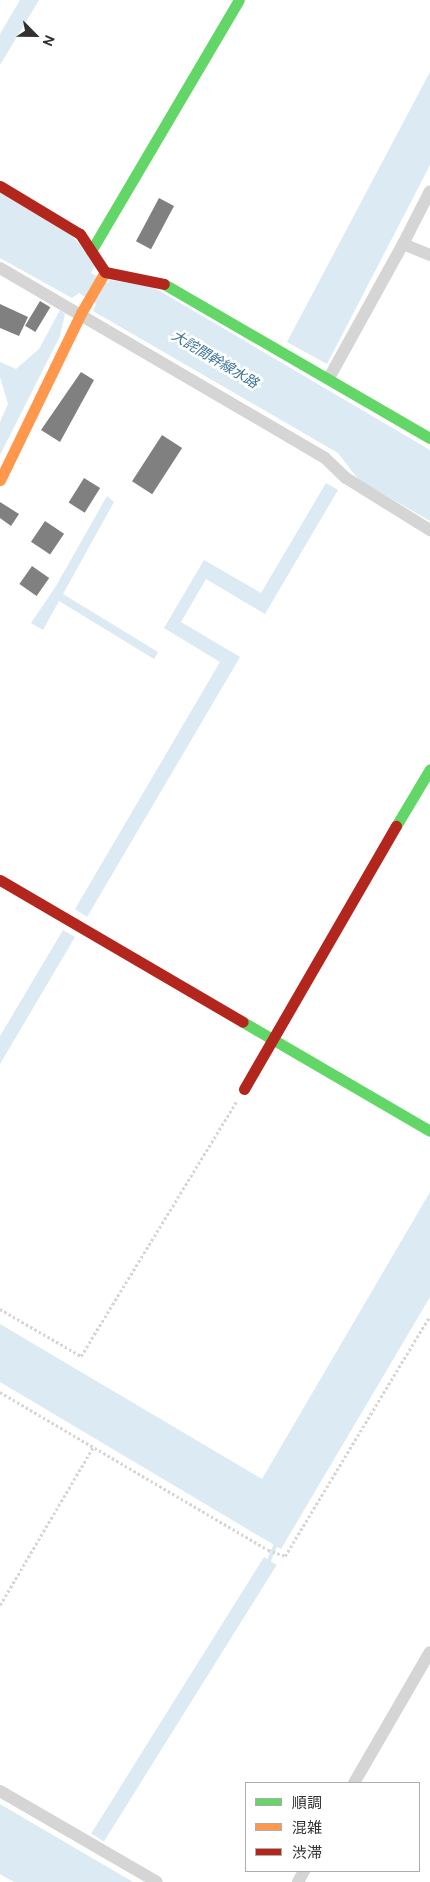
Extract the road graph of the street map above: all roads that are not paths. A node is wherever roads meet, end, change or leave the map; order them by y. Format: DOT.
graph roads {
  1 [pos="239,0"];
  2 [pos="0,186"];
  3 [pos="430,191"];
  4 [pos="403,244"];
  5 [pos="91,251"];
  6 [pos="430,255"];
  7 [pos="0,268"];
  8 [pos="105,272"];
  9 [pos="83,308"];
  10 [pos="329,378"];
  11 [pos="430,438"];
  12 [pos="0,480"];
  13 [pos="430,530"];
  14 [pos="430,769"];
  15 [pos="0,880"];
  16 [pos="271,1038"];
  17 [pos="244,1090"];
  18 [pos="430,1131"];
  19 [pos="430,1652"];
  20 [pos="355,1782"];
  21 [pos="0,1791"];
  22 [pos="157,1882"];
  1 -- 5 [label="street"];
  2 -- 5 [label="street"];
  3 -- 4 [label="street"];
  4 -- 6 [label="street"];
  4 -- 10 [label="street"];
  5 -- 8 [label="street"];
  7 -- 9 [label="street"];
  8 -- 9 [label="street"];
  8 -- 10 [label="street"];
  9 -- 12 [label="street"];
  9 -- 13 [label="street"];
  10 -- 11 [label="street"];
  14 -- 16 [label="street"];
  15 -- 16 [label="street"];
  16 -- 17 [label="street"];
  16 -- 18 [label="street"];
  19 -- 20 [label="street"];
  21 -- 22 [label="street"];
}
